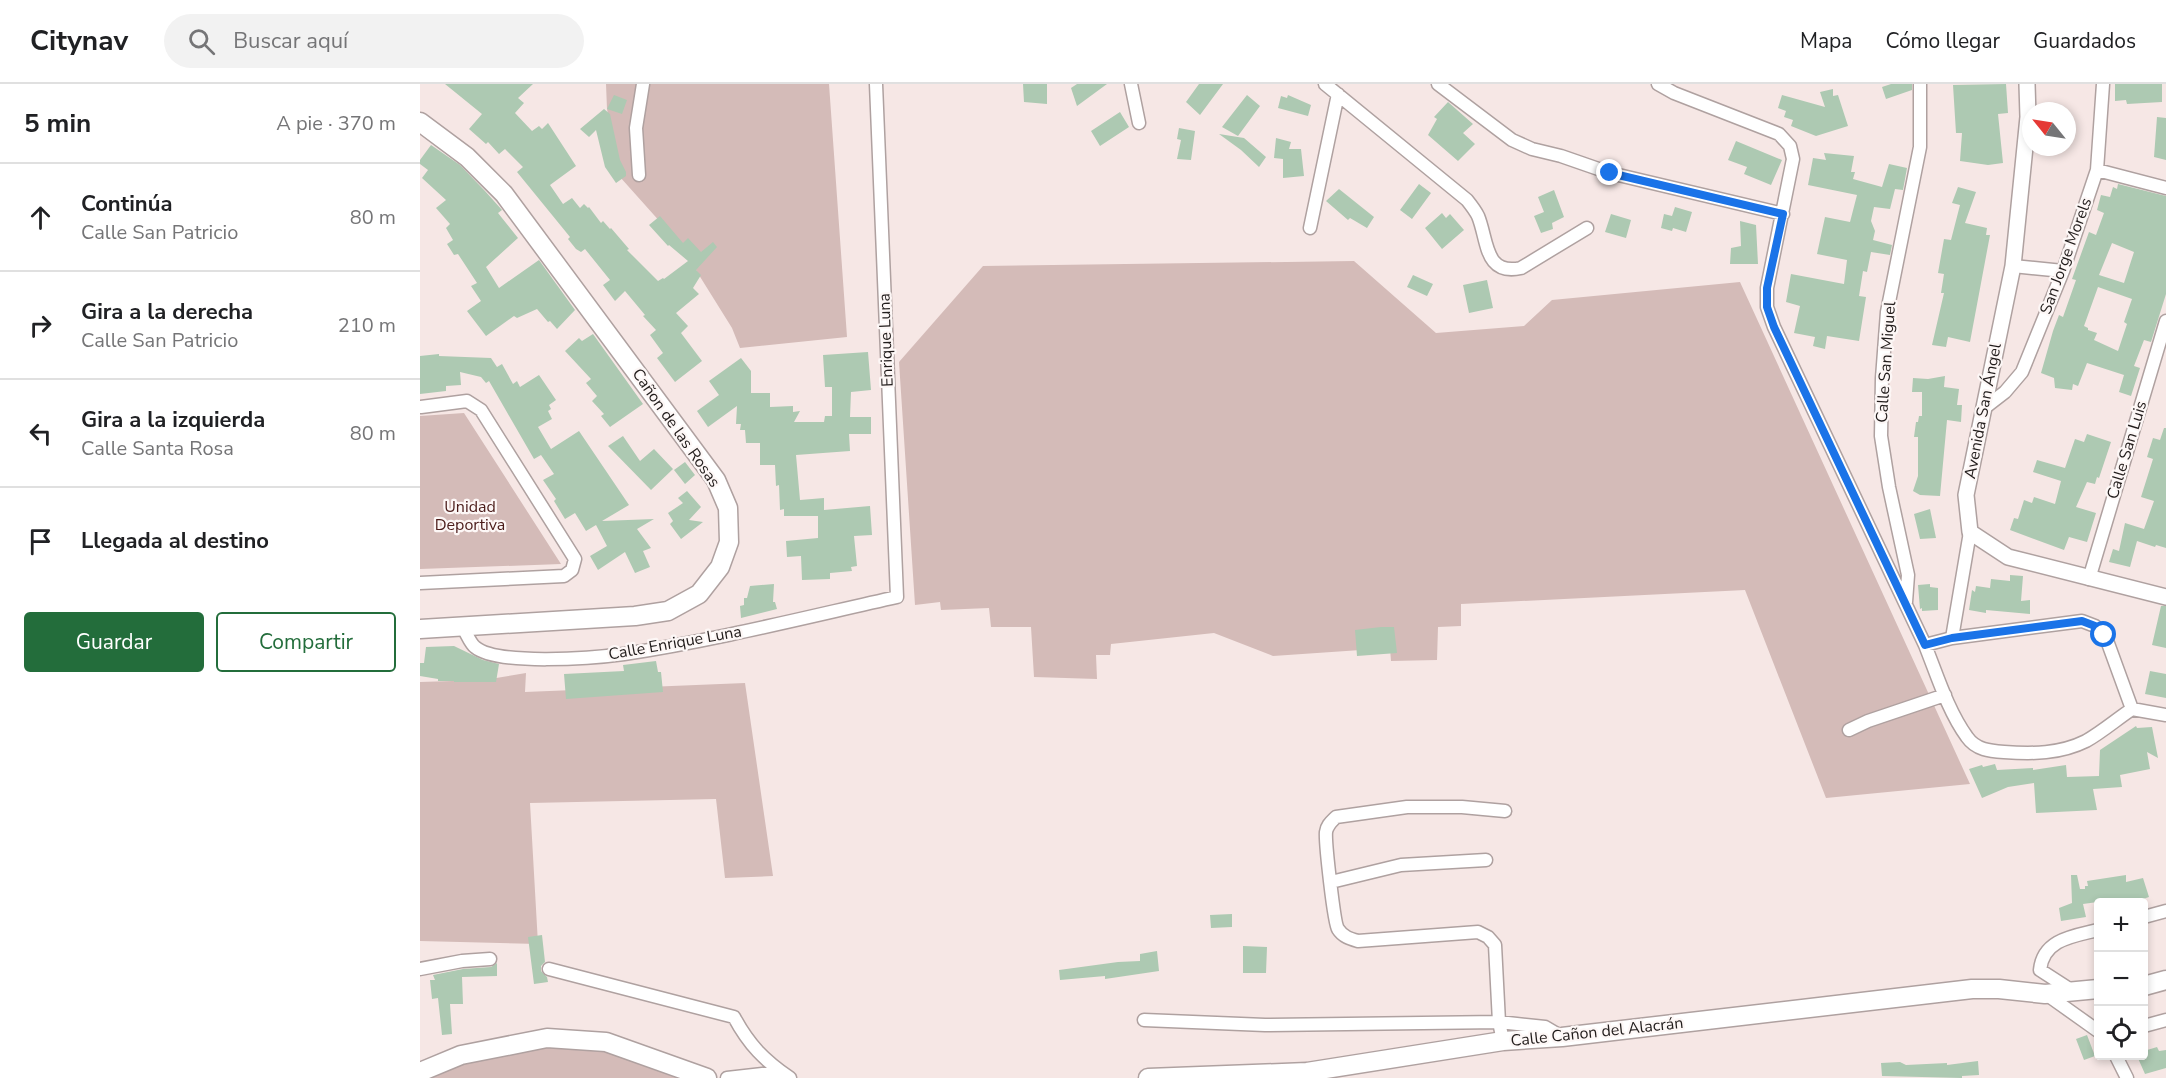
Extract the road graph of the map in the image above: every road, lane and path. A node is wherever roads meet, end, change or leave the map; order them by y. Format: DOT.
graph roads {
  1 [pos="643,84"];
  2 [pos="876,84"];
  3 [pos="1131,84"];
  4 [pos="1325,84"];
  5 [pos="1438,84"];
  6 [pos="1658,84"];
  7 [pos="1920,84"];
  8 [pos="2027,84"];
  9 [pos="2103,84"];
  10 [pos="1338,94"];
  11 [pos="420,122"];
  12 [pos="1139,123"];
  13 [pos="2097,170"];
  14 [pos="639,175"];
  15 [pos="2166,188"];
  16 [pos="1783,214"];
  17 [pos="1310,228"];
  18 [pos="1587,228"];
  19 [pos="2013,266"];
  20 [pos="2063,271"];
  21 [pos="2166,321"];
  22 [pos="421,407"];
  23 [pos="1983,409"];
  24 [pos="1970,532"];
  25 [pos="2089,579"];
  26 [pos="420,583"];
  27 [pos="897,597"];
  28 [pos="2166,597"];
  29 [pos="1906,604"];
  30 [pos="463,628"];
  31 [pos="420,629"];
  32 [pos="1952,638"];
  33 [pos="1925,645"];
  34 [pos="1945,695"];
  35 [pos="2132,709"];
  36 [pos="2166,715"];
  37 [pos="1849,730"];
  38 [pos="1505,810"];
  39 [pos="1485,860"];
  40 [pos="1331,882"];
  41 [pos="2166,911"];
  42 [pos="2148,916"];
  43 [pos="2094,931"];
  44 [pos="490,959"];
  45 [pos="420,969"];
  46 [pos="549,969"];
  47 [pos="2166,980"];
  48 [pos="2148,985"];
  49 [pos="2094,989"];
  50 [pos="2071,990"];
  51 [pos="2045,994"];
  52 [pos="1144,1020"];
  53 [pos="2166,1020"];
  54 [pos="1499,1022"];
  55 [pos="2148,1025"];
  56 [pos="2094,1028"];
  57 [pos="1562,1037"];
  58 [pos="1503,1041"];
  59 [pos="2118,1060"];
  60 [pos="420,1072"];
  61 [pos="785,1075"];
  62 [pos="707,1078"];
  63 [pos="727,1078"];
  64 [pos="1148,1078"];
  65 [pos="2127,1078"];
  1 -- 14 [label="street"];
  2 -- 27 [label="street, Enrique Luna"];
  3 -- 12 [label="street"];
  4 -- 10 [label="street"];
  5 -- 16 [label="street"];
  6 -- 16 [label="street"];
  7 -- 29 [label="street, Calle San Miguel"];
  8 -- 19 [label="street, Avenida San Ángel"];
  9 -- 13 [label="street, San Jorge Morels"];
  10 -- 17 [label="street"];
  10 -- 18 [label="street"];
  11 -- 30 [label="main road, Cañon de las Rosas"];
  13 -- 15 [label="street"];
  13 -- 20 [label="street, San Jorge Morels"];
  16 -- 29 [label="street"];
  19 -- 20 [label="street"];
  19 -- 23 [label="street, Avenida San Ángel"];
  20 -- 23 [label="street, San Jorge Morels"];
  21 -- 25 [label="street, Calle San Luis"];
  22 -- 26 [label="street"];
  23 -- 24 [label="street, Avenida San Ángel"];
  24 -- 25 [label="street"];
  24 -- 32 [label="street"];
  25 -- 28 [label="street"];
  27 -- 30 [label="street, Calle Enrique Luna"];
  29 -- 33 [label="street"];
  30 -- 31 [label="main road, Cañon de las Rosas"];
  32 -- 33 [label="street"];
  32 -- 35 [label="street"];
  33 -- 34 [label="street"];
  34 -- 35 [label="street"];
  34 -- 37 [label="street"];
  35 -- 36 [label="street"];
  38 -- 40 [label="street"];
  39 -- 40 [label="street"];
  40 -- 54 [label="street"];
  41 -- 42 [label="street"];
  43 -- 50 [label="street"];
  44 -- 45 [label="street"];
  46 -- 61 [label="street"];
  47 -- 48 [label="main road"];
  49 -- 50 [label="main road, Calle Cañon del Alacrán"];
  50 -- 51 [label="main road, Calle Cañon del Alacrán"];
  51 -- 56 [label="street"];
  51 -- 57 [label="main road, Calle Cañon del Alacrán"];
  52 -- 54 [label="street"];
  53 -- 55 [label="street"];
  54 -- 57 [label="street"];
  54 -- 58 [label="street"];
  57 -- 58 [label="main road, Calle Cañon del Alacrán"];
  58 -- 64 [label="main road, Calle Cañon del Alacrán"];
  59 -- 65 [label="street"];
  60 -- 62 [label="main road"];
  61 -- 63 [label="street"];
}
